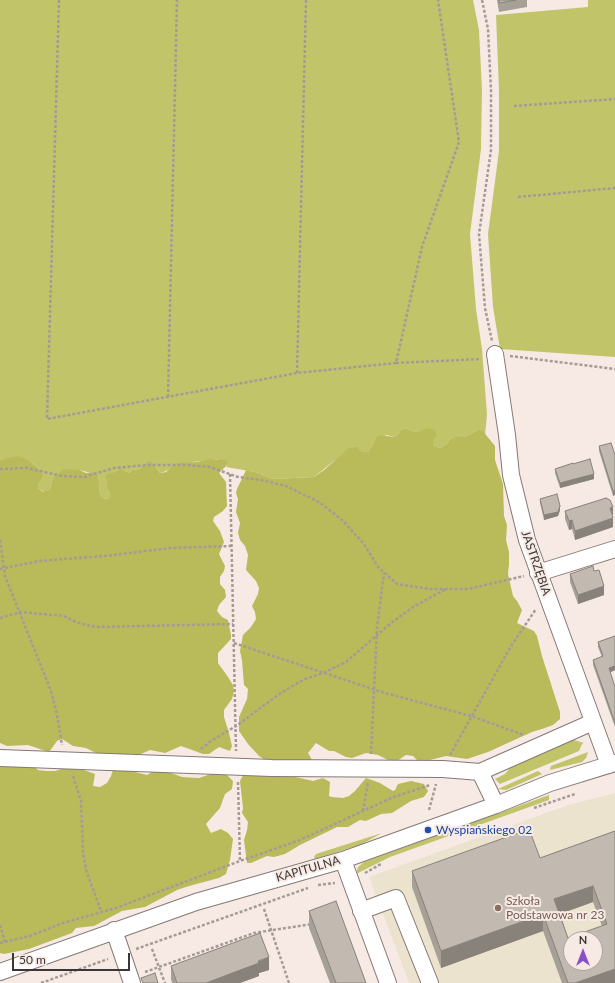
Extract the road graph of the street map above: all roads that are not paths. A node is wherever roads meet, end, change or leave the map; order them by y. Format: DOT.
graph roads {
  1 [pos="489,356"];
  2 [pos="615,549"];
  3 [pos="538,573"];
  4 [pos="593,722"];
  5 [pos="0,758"];
  6 [pos="612,764"];
  7 [pos="480,772"];
  8 [pos="496,805"];
  9 [pos="342,860"];
  10 [pos="361,911"];
  11 [pos="114,930"];
  12 [pos="0,972"];
  13 [pos="131,982"];
  14 [pos="388,983"];
  15 [pos="430,983"];
  1 -- 3 [label="street, JASTRZĘBIA"];
  2 -- 3 [label="street"];
  3 -- 4 [label="street, JASTRZĘBIA"];
  4 -- 6 [label="street, JASTRZĘBIA"];
  4 -- 7 [label="street"];
  5 -- 7 [label="street"];
  6 -- 8 [label="street, KAPITULNA"];
  7 -- 8 [label="street"];
  8 -- 9 [label="street, KAPITULNA"];
  9 -- 10 [label="street"];
  9 -- 11 [label="street, KAPITULNA"];
  10 -- 14 [label="street"];
  10 -- 15 [label="street"];
  11 -- 12 [label="street, KAPITULNA"];
  11 -- 13 [label="street"];
}
